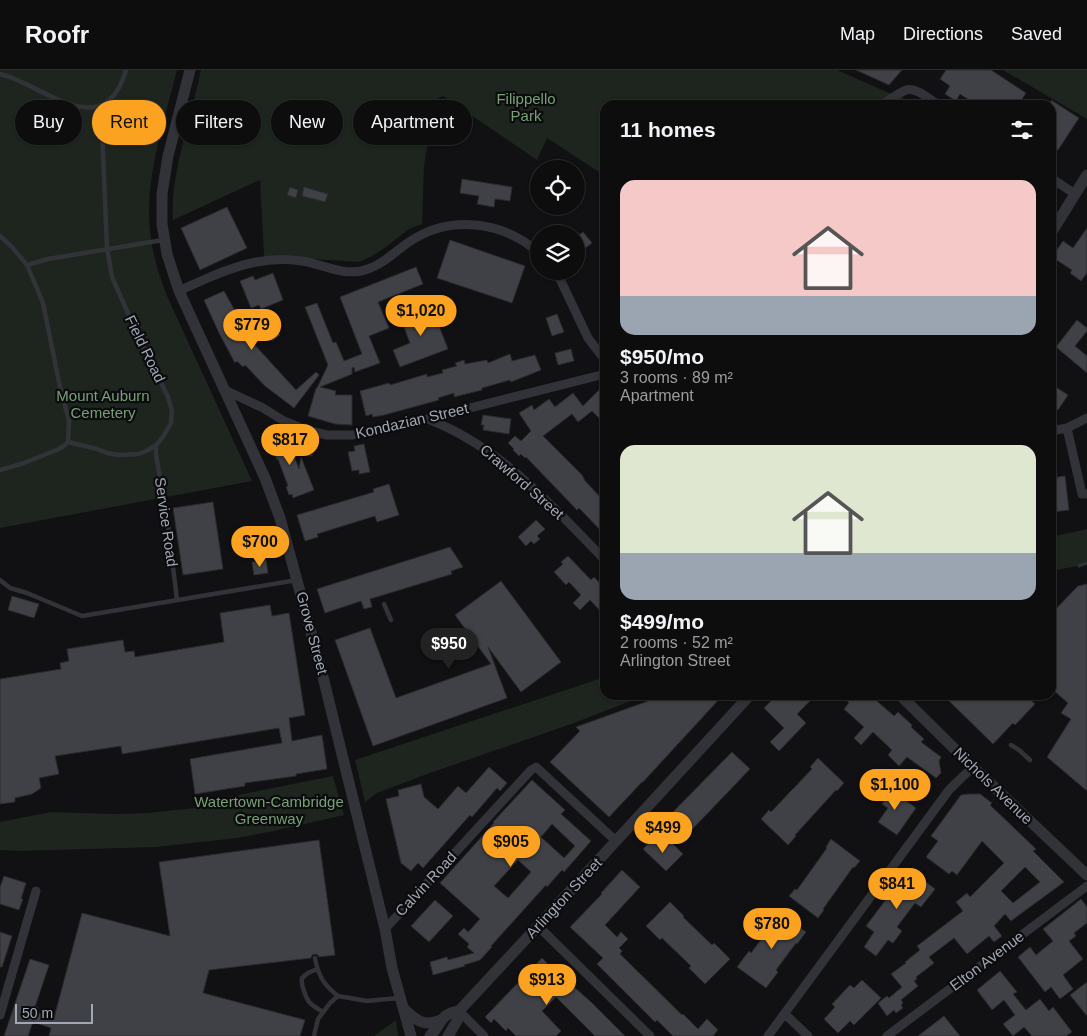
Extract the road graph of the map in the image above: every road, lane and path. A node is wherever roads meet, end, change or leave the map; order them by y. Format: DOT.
graph roads {
  1 [pos="126,70"];
  2 [pos="190,70"];
  3 [pos="0,74"];
  4 [pos="108,100"];
  5 [pos="890,100"];
  6 [pos="931,100"];
  7 [pos="92,108"];
  8 [pos="103,145"];
  9 [pos="1087,175"];
  10 [pos="1056,181"];
  11 [pos="1076,194"];
  12 [pos="1056,224"];
  13 [pos="0,236"];
  14 [pos="164,240"];
  15 [pos="530,246"];
  16 [pos="107,248"];
  17 [pos="27,265"];
  18 [pos="560,280"];
  19 [pos="179,291"];
  20 [pos="600,354"];
  21 [pos="600,375"];
  22 [pos="224,390"];
  23 [pos="428,418"];
  24 [pos="1087,418"];
  25 [pos="1067,428"];
  26 [pos="1056,430"];
  27 [pos="68,442"];
  28 [pos="156,444"];
  29 [pos="0,470"];
  30 [pos="1087,494"];
  31 [pos="600,555"];
  32 [pos="0,580"];
  33 [pos="298,580"];
  34 [pos="177,600"];
  35 [pos="384,604"];
  36 [pos="391,620"];
  37 [pos="745,700"];
  38 [pos="905,700"];
  39 [pos="1012,745"];
  40 [pos="1030,760"];
  41 [pos="973,768"];
  42 [pos="616,841"];
  43 [pos="1087,875"];
  44 [pos="1087,886"];
  45 [pos="36,891"];
  46 [pos="538,926"];
  47 [pos="385,929"];
  48 [pos="315,958"];
  49 [pos="318,969"];
  50 [pos="338,996"];
  51 [pos="402,1004"];
  52 [pos="459,1011"];
  53 [pos="323,1012"];
  54 [pos="785,1014"];
  55 [pos="0,1015"];
  56 [pos="441,1020"];
  57 [pos="314,1036"];
  58 [pos="411,1036"];
  59 [pos="430,1036"];
  60 [pos="448,1036"];
  61 [pos="484,1036"];
  62 [pos="650,1036"];
  63 [pos="768,1036"];
  64 [pos="808,1036"];
  65 [pos="887,1036"];
  1 -- 4 [label="lane"];
  2 -- 14 [label="street, Grove Street"];
  3 -- 7 [label="lane"];
  5 -- 6 [label="street"];
  8 -- 16 [label="lane, Field Road"];
  9 -- 11 [label="street"];
  10 -- 11 [label="street"];
  11 -- 12 [label="street"];
  13 -- 17 [label="lane"];
  14 -- 16 [label="lane"];
  14 -- 19 [label="street, Grove Street"];
  15 -- 19 [label="street"];
  16 -- 17 [label="lane"];
  16 -- 28 [label="lane, Field Road"];
  17 -- 27 [label="lane"];
  18 -- 20 [label="street"];
  19 -- 22 [label="street, Grove Street"];
  21 -- 23 [label="street, Kondazian Street"];
  22 -- 23 [label="street, Kondazian Street"];
  22 -- 33 [label="street, Grove Street"];
  23 -- 31 [label="street, Crawford Street"];
  24 -- 25 [label="street"];
  25 -- 26 [label="street"];
  25 -- 30 [label="street"];
  27 -- 28 [label="lane, Field Road"];
  27 -- 29 [label="lane"];
  28 -- 34 [label="lane, Service Road"];
  32 -- 34 [label="lane"];
  33 -- 34 [label="lane"];
  33 -- 47 [label="street, Grove Street"];
  35 -- 36 [label="lane"];
  37 -- 42 [label="street, Arlington Street"];
  38 -- 41 [label="street, Nichols Avenue"];
  39 -- 40 [label="lane"];
  41 -- 43 [label="street, Nichols Avenue"];
  41 -- 54 [label="street"];
  42 -- 46 [label="street, Arlington Street"];
  42 -- 47 [label="street, Calvin Road"];
  44 -- 65 [label="street, Elton Avenue"];
  45 -- 55 [label="street"];
  46 -- 52 [label="street, Arlington Street"];
  46 -- 62 [label="street"];
  47 -- 51 [label="street, Grove Street"];
  48 -- 49 [label="lane"];
  49 -- 50 [label="lane"];
  49 -- 53 [label="lane"];
  50 -- 51 [label="lane"];
  50 -- 53 [label="lane"];
  51 -- 56 [label="street"];
  51 -- 58 [label="street, Grove Street"];
  52 -- 56 [label="street, Arlington Street"];
  52 -- 60 [label="street, Arlington Street"];
  52 -- 61 [label="street"];
  53 -- 57 [label="lane"];
  54 -- 63 [label="street"];
  54 -- 64 [label="street"];
  56 -- 59 [label="street, Arlington Street"];
}
